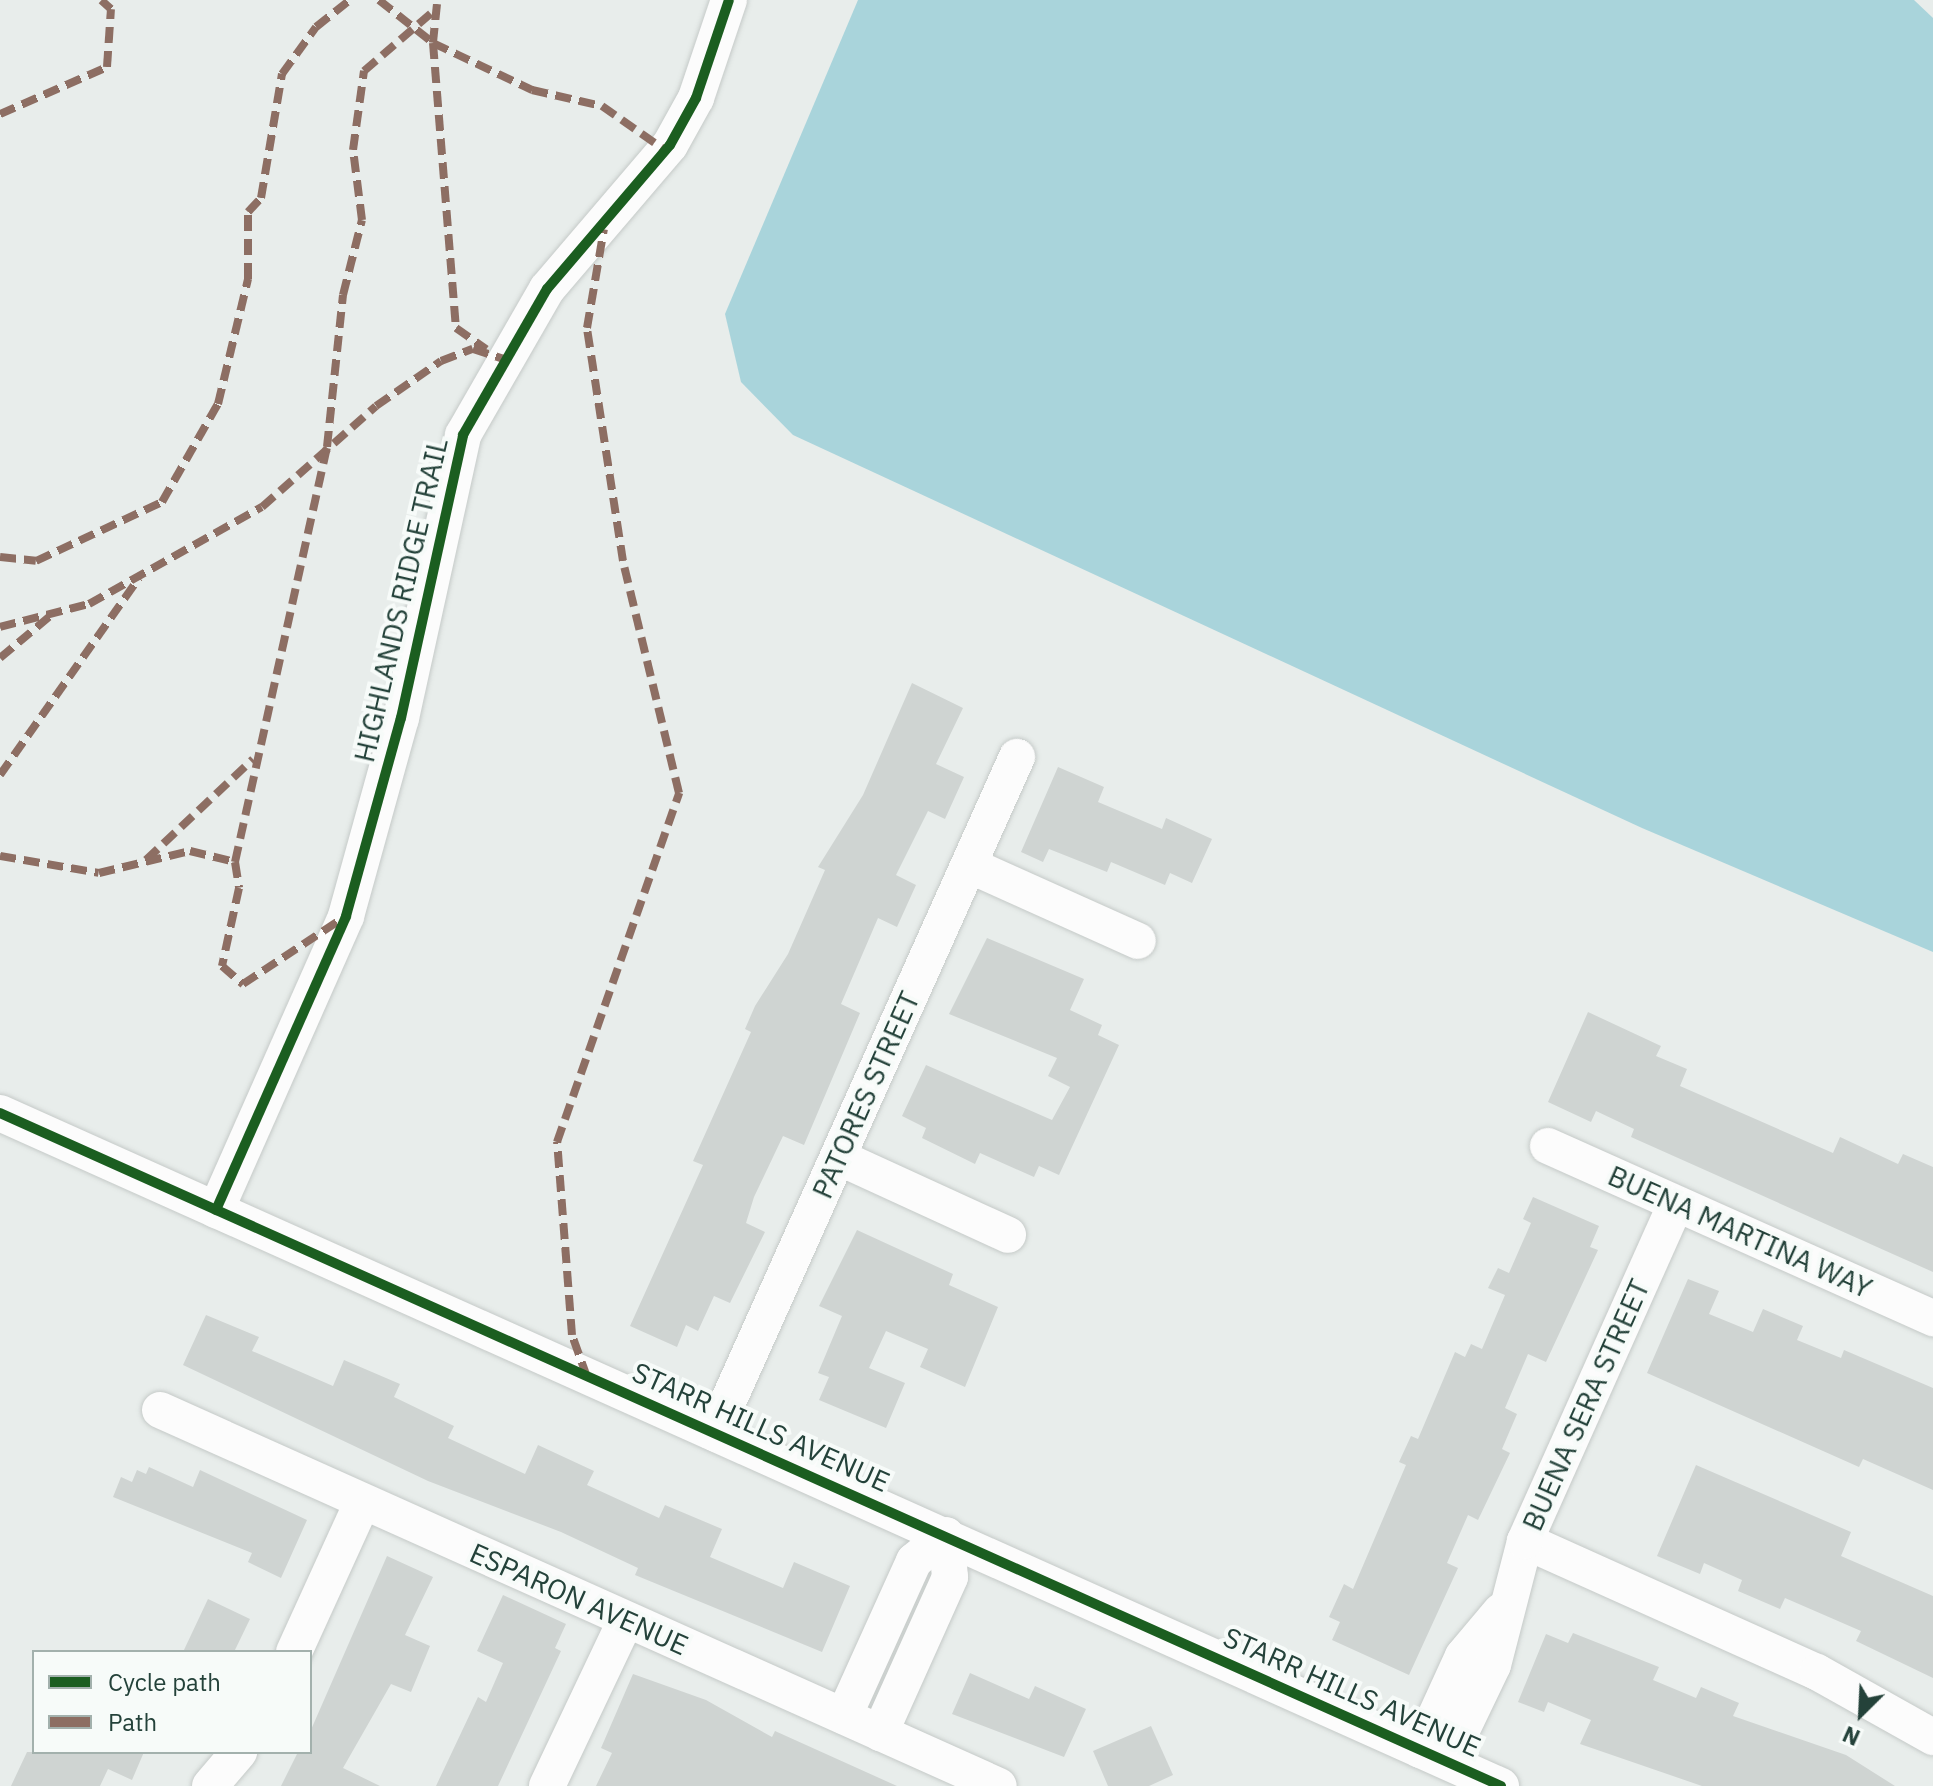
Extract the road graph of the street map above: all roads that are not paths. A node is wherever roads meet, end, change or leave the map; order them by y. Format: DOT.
graph roads {
  1 [pos="729,0"];
  2 [pos="1017,757"];
  3 [pos="969,865"];
  4 [pos="1138,941"];
  5 [pos="0,1113"];
  6 [pos="1548,1146"];
  7 [pos="838,1157"];
  8 [pos="1676,1204"];
  9 [pos="216,1210"];
  10 [pos="1008,1235"];
  11 [pos="1933,1318"];
  12 [pos="160,1410"];
  13 [pos="714,1433"];
  14 [pos="362,1503"];
  15 [pos="946,1535"];
  16 [pos="1525,1541"];
  17 [pos="626,1620"];
  18 [pos="886,1625"];
  19 [pos="922,1641"];
  20 [pos="295,1650"];
  21 [pos="844,1716"];
  22 [pos="880,1733"];
  23 [pos="1933,1737"];
  24 [pos="237,1754"];
  25 [pos="1434,1756"];
  26 [pos="210,1786"];
  27 [pos="547,1786"];
  28 [pos="999,1786"];
  29 [pos="1501,1786"];
  1 -- 9 [label="street, HIGHLANDS RIDGE TRAIL"];
  2 -- 3 [label="street, PATORES STREET"];
  3 -- 4 [label="street"];
  3 -- 7 [label="street, PATORES STREET"];
  5 -- 9 [label="street, STARR HILLS AVENUE"];
  6 -- 8 [label="street, BUENA MARTINA WAY"];
  7 -- 10 [label="street"];
  7 -- 13 [label="street, PATORES STREET"];
  8 -- 11 [label="street, BUENA MARTINA WAY"];
  8 -- 16 [label="street, BUENA SERA STREET"];
  9 -- 13 [label="street, STARR HILLS AVENUE"];
  12 -- 14 [label="street, ESPARON AVENUE"];
  13 -- 15 [label="street, STARR HILLS AVENUE"];
  14 -- 17 [label="street, ESPARON AVENUE"];
  14 -- 20 [label="street"];
  15 -- 18 [label="street"];
  15 -- 19 [label="street"];
  15 -- 25 [label="street, STARR HILLS AVENUE"];
  16 -- 23 [label="street"];
  16 -- 25 [label="street, BUENA SERA STREET"];
  17 -- 21 [label="street, ESPARON AVENUE"];
  17 -- 27 [label="street"];
  18 -- 19 [label="street"];
  18 -- 21 [label="street"];
  19 -- 22 [label="street"];
  21 -- 22 [label="street, ESPARON AVENUE"];
  22 -- 28 [label="street, ESPARON AVENUE"];
  24 -- 26 [label="street"];
  25 -- 29 [label="street, STARR HILLS AVENUE"];
}
